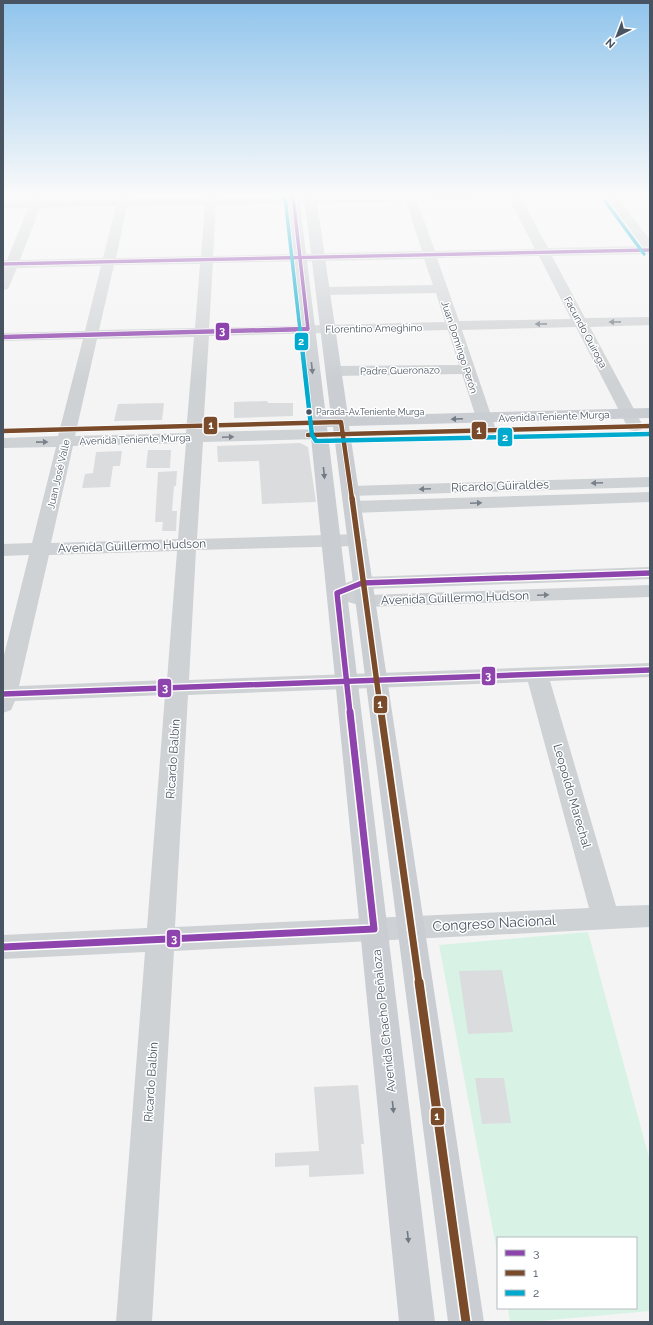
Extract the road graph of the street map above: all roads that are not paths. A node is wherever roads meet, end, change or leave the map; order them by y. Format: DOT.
graph roads {
  1 [pos="318,257"];
  2 [pos="109,258"];
  3 [pos="300,258"];
  4 [pos="303,258"];
  5 [pos="430,258"];
  6 [pos="547,258"];
  7 [pos="207,260"];
  8 [pos="108,262"];
  9 [pos="8,264"];
  10 [pos="3,286"];
  11 [pos="440,289"];
  12 [pos="323,291"];
  13 [pos="650,321"];
  14 [pos="580,323"];
  15 [pos="452,326"];
  16 [pos="308,329"];
  17 [pos="328,329"];
  18 [pos="202,332"];
  19 [pos="91,334"];
  20 [pos="3,336"];
  21 [pos="467,369"];
  22 [pos="334,372"];
  23 [pos="650,414"];
  24 [pos="638,422"];
  25 [pos="486,424"];
  26 [pos="330,428"];
  27 [pos="3,431"];
  28 [pos="195,432"];
  29 [pos="67,435"];
  30 [pos="3,443"];
  31 [pos="650,482"];
  32 [pos="622,490"];
  33 [pos="650,497"];
  34 [pos="352,499"];
  35 [pos="357,540"];
  36 [pos="331,541"];
  37 [pos="188,545"];
  38 [pos="41,549"];
  39 [pos="3,550"];
  40 [pos="650,573"];
  41 [pos="650,591"];
  42 [pos="364,592"];
  43 [pos="337,593"];
  44 [pos="650,670"];
  45 [pos="537,674"];
  46 [pos="377,680"];
  47 [pos="346,681"];
  48 [pos="177,687"];
  49 [pos="4,698"];
  50 [pos="650,916"];
  51 [pos="606,918"];
  52 [pos="411,927"];
  53 [pos="374,929"];
  54 [pos="160,940"];
  55 [pos="3,947"];
  56 [pos="134,1322"];
  57 [pos="417,1322"];
  58 [pos="466,1322"];
  1 -- 12 [label="main road, Avenida Chacho Peñaloza"];
  2 -- 8 [label="street, Juan José Valle"];
  3 -- 4 [label="street"];
  3 -- 7 [label="street"];
  3 -- 16 [label="main road, Avenida Chacho Peñaloza"];
  5 -- 11 [label="street, Juan Domingo Perón"];
  6 -- 14 [label="street, Facundo Quiroga"];
  7 -- 8 [label="street"];
  7 -- 18 [label="street, Ricardo Balbín"];
  8 -- 9 [label="street"];
  8 -- 19 [label="street, Juan José Valle"];
  9 -- 10 [label="street"];
  11 -- 12 [label="street"];
  11 -- 15 [label="street, Juan Domingo Perón"];
  12 -- 17 [label="main road, Avenida Chacho Peñaloza"];
  13 -- 14 [label="street, Florentino Ameghino, one-way"];
  14 -- 15 [label="street, Florentino Ameghino, one-way"];
  14 -- 24 [label="street, Facundo Quiroga"];
  15 -- 17 [label="street, Florentino Ameghino"];
  15 -- 21 [label="street, Juan Domingo Perón"];
  16 -- 17 [label="street, Florentino Ameghino"];
  16 -- 18 [label="street, Florentino Ameghino"];
  16 -- 26 [label="main road, Avenida Chacho Peñaloza, one-way"];
  17 -- 22 [label="main road, Avenida Chacho Peñaloza"];
  18 -- 19 [label="street, Florentino Ameghino"];
  18 -- 28 [label="street, Ricardo Balbín"];
  19 -- 20 [label="street, Florentino Ameghino"];
  19 -- 29 [label="street, Juan José Valle"];
  21 -- 22 [label="street, Padre Gueronazo"];
  21 -- 25 [label="street, Juan Domingo Perón"];
  22 -- 26 [label="main road, Avenida Chacho Peñaloza"];
  23 -- 24 [label="main road, Avenida Teniente Murga"];
  24 -- 25 [label="main road, Avenida Teniente Murga"];
  25 -- 26 [label="main road, Avenida Teniente Murga"];
  26 -- 28 [label="street, Avenida Teniente Murga"];
  26 -- 34 [label="main road, Avenida Chacho Peñaloza"];
  26 -- 36 [label="main road, Avenida Chacho Peñaloza, one-way"];
  27 -- 29 [label="street, Avenida Teniente Murga"];
  28 -- 29 [label="street, Avenida Teniente Murga"];
  28 -- 37 [label="street, Ricardo Balbín"];
  30 -- 29 [label="street, Avenida Teniente Murga, one-way"];
  29 -- 38 [label="street, Juan José Valle"];
  31 -- 32 [label="street, Ricardo Güiraldes"];
  32 -- 33 [label="street, Ricardo Güiraldes"];
  32 -- 34 [label="street, Ricardo Güiraldes"];
  34 -- 35 [label="main road, Avenida Chacho Peñaloza"];
  35 -- 36 [label="street, Avenida Guillermo Hudson"];
  35 -- 42 [label="main road, Avenida Chacho Peñaloza"];
  36 -- 37 [label="street, Avenida Guillermo Hudson"];
  36 -- 43 [label="main road, Avenida Chacho Peñaloza"];
  37 -- 38 [label="street, Avenida Guillermo Hudson"];
  37 -- 48 [label="street, Ricardo Balbín"];
  38 -- 39 [label="street, Avenida Guillermo Hudson"];
  38 -- 49 [label="street, Juan José Valle"];
  40 -- 42 [label="street, Avenida Guillermo Hudson"];
  42 -- 41 [label="street, Avenida Guillermo Hudson, one-way"];
  42 -- 43 [label="street, Avenida Guillermo Hudson"];
  42 -- 46 [label="main road, Avenida Chacho Peñaloza"];
  43 -- 47 [label="main road, Avenida Chacho Peñaloza"];
  44 -- 45 [label="street"];
  45 -- 46 [label="street"];
  45 -- 51 [label="street, Leopoldo Marechal"];
  46 -- 47 [label="street"];
  46 -- 52 [label="main road, Avenida Chacho Peñaloza"];
  47 -- 48 [label="street"];
  47 -- 53 [label="main road, Avenida Chacho Peñaloza"];
  48 -- 49 [label="street"];
  48 -- 54 [label="street, Ricardo Balbín"];
  50 -- 51 [label="street, Congreso Nacional"];
  51 -- 52 [label="street, Congreso Nacional"];
  52 -- 53 [label="street, Congreso Nacional"];
  52 -- 58 [label="main road, Avenida Chacho Peñaloza"];
  53 -- 54 [label="street, Congreso Nacional"];
  53 -- 57 [label="main road, Avenida Chacho Peñaloza, one-way"];
  54 -- 55 [label="street, Congreso Nacional"];
  54 -- 56 [label="street, Ricardo Balbín"];
}
